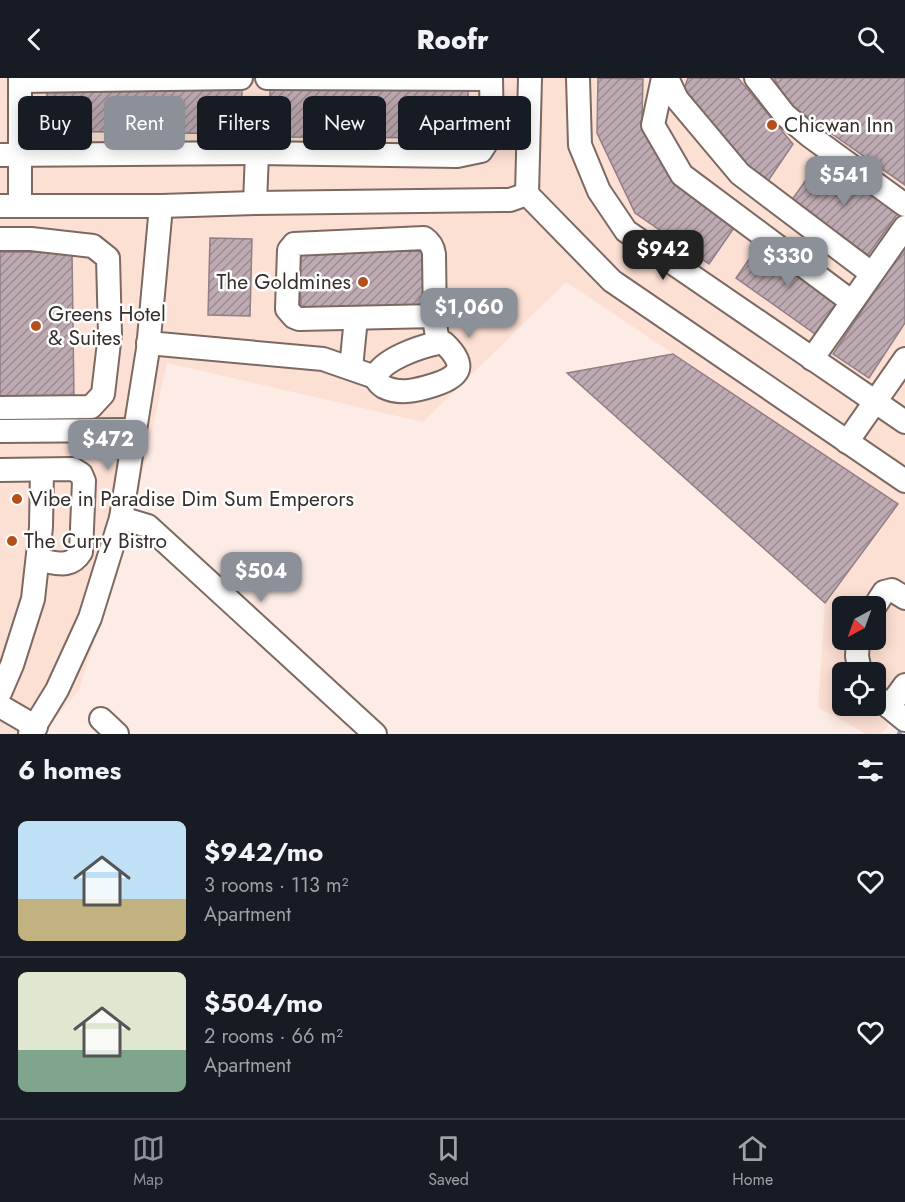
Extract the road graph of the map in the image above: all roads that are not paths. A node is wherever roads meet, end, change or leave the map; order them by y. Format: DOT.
graph roads {
  1 [pos="241,78"];
  2 [pos="267,78"];
  3 [pos="530,78"];
  4 [pos="578,78"];
  5 [pos="665,78"];
  6 [pos="756,78"];
  7 [pos="490,79"];
  8 [pos="20,80"];
  9 [pos="256,153"];
  10 [pos="10,155"];
  11 [pos="527,194"];
  12 [pos="255,203"];
  13 [pos="905,205"];
  14 [pos="10,206"];
  15 [pos="161,207"];
  16 [pos="905,227"];
  17 [pos="0,239"];
  18 [pos="871,273"];
  19 [pos="852,302"];
  20 [pos="435,316"];
  21 [pos="356,318"];
  22 [pos="148,343"];
  23 [pos="438,343"];
  24 [pos="812,359"];
  25 [pos="905,359"];
  26 [pos="351,369"];
  27 [pos="375,376"];
  28 [pos="875,402"];
  29 [pos="0,408"];
  30 [pos="905,422"];
  31 [pos="135,430"];
  32 [pos="0,431"];
  33 [pos="25,431"];
  34 [pos="847,442"];
  35 [pos="0,470"];
  36 [pos="33,470"];
  37 [pos="905,481"];
  38 [pos="121,518"];
  39 [pos="38,560"];
  40 [pos="881,596"];
  41 [pos="905,598"];
  42 [pos="905,686"];
  43 [pos="0,693"];
  44 [pos="0,706"];
  45 [pos="890,708"];
  46 [pos="33,731"];
  47 [pos="375,734"];
  1 -- 8 [label="street"];
  2 -- 7 [label="street"];
  3 -- 11 [label="street"];
  4 -- 24 [label="street"];
  5 -- 18 [label="street"];
  5 -- 19 [label="street"];
  6 -- 13 [label="street"];
  7 -- 9 [label="street"];
  8 -- 10 [label="street"];
  9 -- 10 [label="street"];
  9 -- 12 [label="street"];
  10 -- 14 [label="street"];
  11 -- 12 [label="street"];
  11 -- 34 [label="street"];
  12 -- 15 [label="street"];
  14 -- 15 [label="street"];
  15 -- 22 [label="street"];
  16 -- 18 [label="street"];
  17 -- 29 [label="street"];
  18 -- 19 [label="street"];
  19 -- 24 [label="street"];
  20 -- 21 [label="street"];
  20 -- 21 [label="street"];
  20 -- 23 [label="street"];
  21 -- 26 [label="street"];
  22 -- 26 [label="street"];
  22 -- 31 [label="street"];
  23 -- 27 [label="street"];
  23 -- 27 [label="street"];
  24 -- 28 [label="street"];
  25 -- 28 [label="street"];
  26 -- 27 [label="street"];
  28 -- 30 [label="street"];
  28 -- 34 [label="street"];
  31 -- 33 [label="street"];
  31 -- 38 [label="street"];
  32 -- 33 [label="street"];
  33 -- 36 [label="street"];
  34 -- 37 [label="street"];
  35 -- 36 [label="street"];
  36 -- 39 [label="street"];
  36 -- 39 [label="street"];
  38 -- 46 [label="street"];
  38 -- 47 [label="street"];
  39 -- 43 [label="street"];
  40 -- 41 [label="street"];
  42 -- 45 [label="street"];
  44 -- 46 [label="street"];
}
